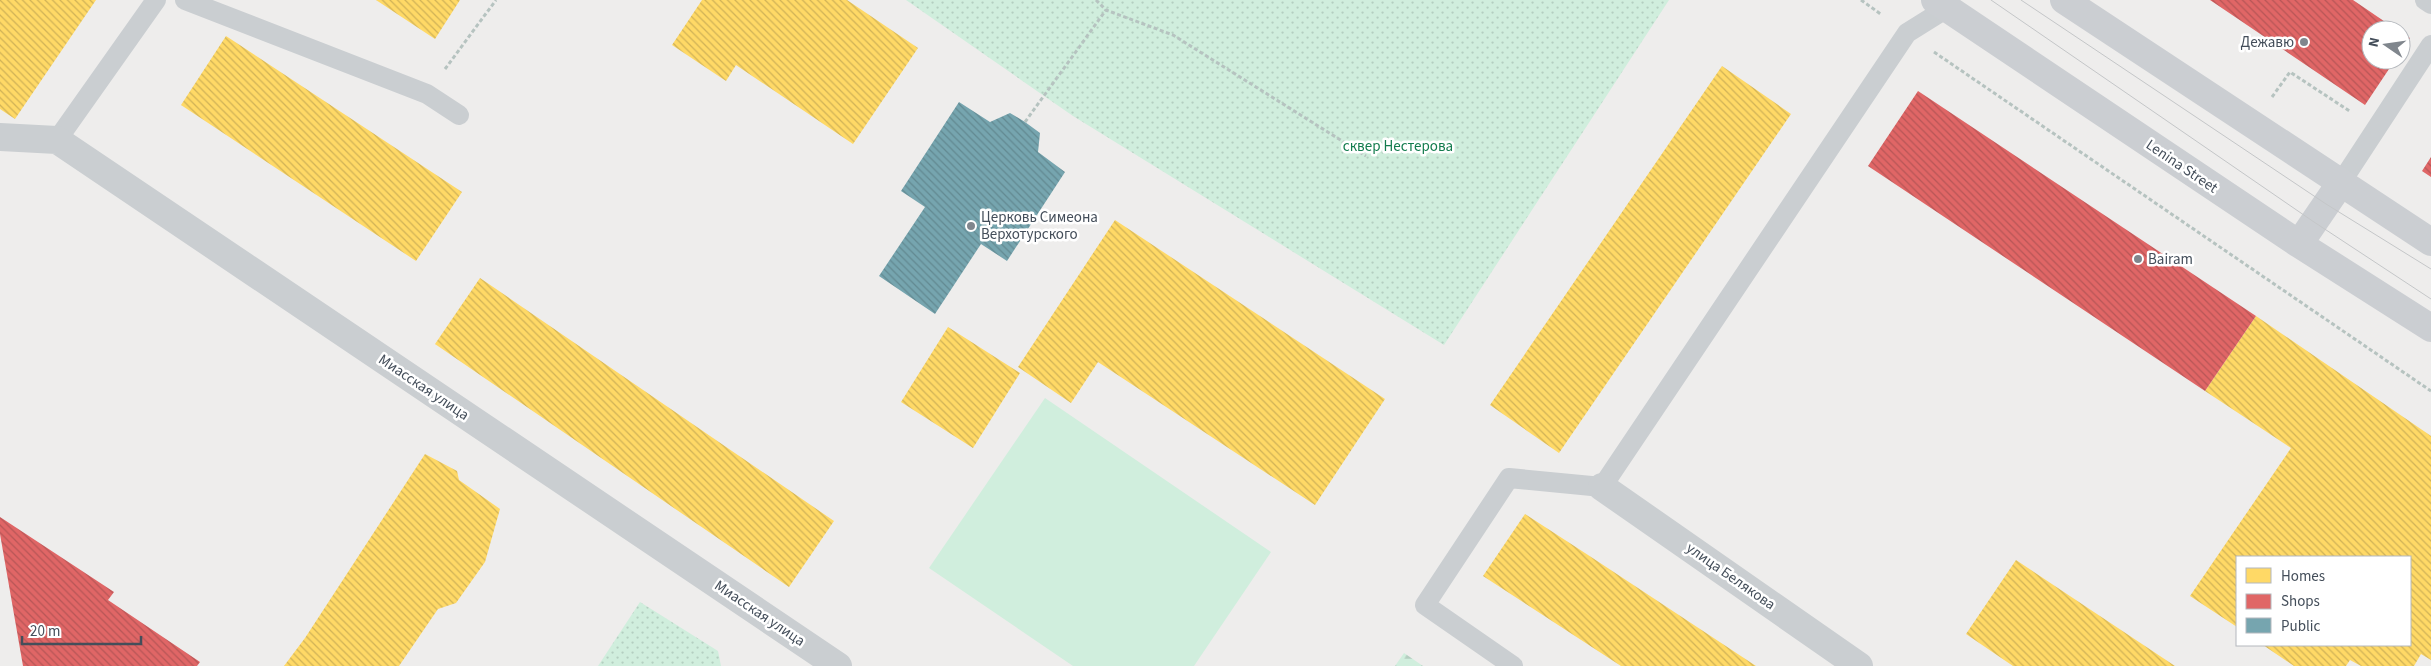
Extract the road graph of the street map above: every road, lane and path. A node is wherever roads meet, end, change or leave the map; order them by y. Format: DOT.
graph roads {
  1 [pos="156,0"];
  2 [pos="184,0"];
  3 [pos="496,0"];
  4 [pos="1096,0"];
  5 [pos="1861,0"];
  6 [pos="2064,0"];
  7 [pos="2425,0"];
  8 [pos="1945,3"];
  9 [pos="2431,4"];
  10 [pos="1106,10"];
  11 [pos="1907,33"];
  12 [pos="2430,49"];
  13 [pos="426,94"];
  14 [pos="2268,103"];
  15 [pos="2352,113"];
  16 [pos="459,115"];
  17 [pos="1025,122"];
  18 [pos="0,137"];
  19 [pos="57,140"];
  20 [pos="1366,156"];
  21 [pos="2340,184"];
  22 [pos="2431,242"];
  23 [pos="2299,244"];
  24 [pos="2431,328"];
  25 [pos="2431,391"];
  26 [pos="1602,487"];
  27 [pos="838,666"];
  28 [pos="1513,666"];
  29 [pos="1859,666"];
  1 -- 19 [label="lane"];
  2 -- 13 [label="lane"];
  3 -- 13 [label="path"];
  4 -- 10 [label="path"];
  5 -- 11 [label="path"];
  6 -- 21 [label="street"];
  7 -- 9 [label="lane"];
  8 -- 11 [label="lane"];
  8 -- 23 [label="street, Lenina Street"];
  10 -- 17 [label="path"];
  10 -- 20 [label="path"];
  11 -- 25 [label="path"];
  11 -- 26 [label="lane"];
  12 -- 21 [label="lane"];
  13 -- 16 [label="lane"];
  14 -- 15 [label="path"];
  18 -- 19 [label="street"];
  19 -- 27 [label="street, Миасская улица"];
  21 -- 22 [label="street"];
  21 -- 23 [label="street"];
  23 -- 24 [label="street, Lenina Street"];
  26 -- 28 [label="lane"];
  26 -- 29 [label="street, улица Белякова"];
}
